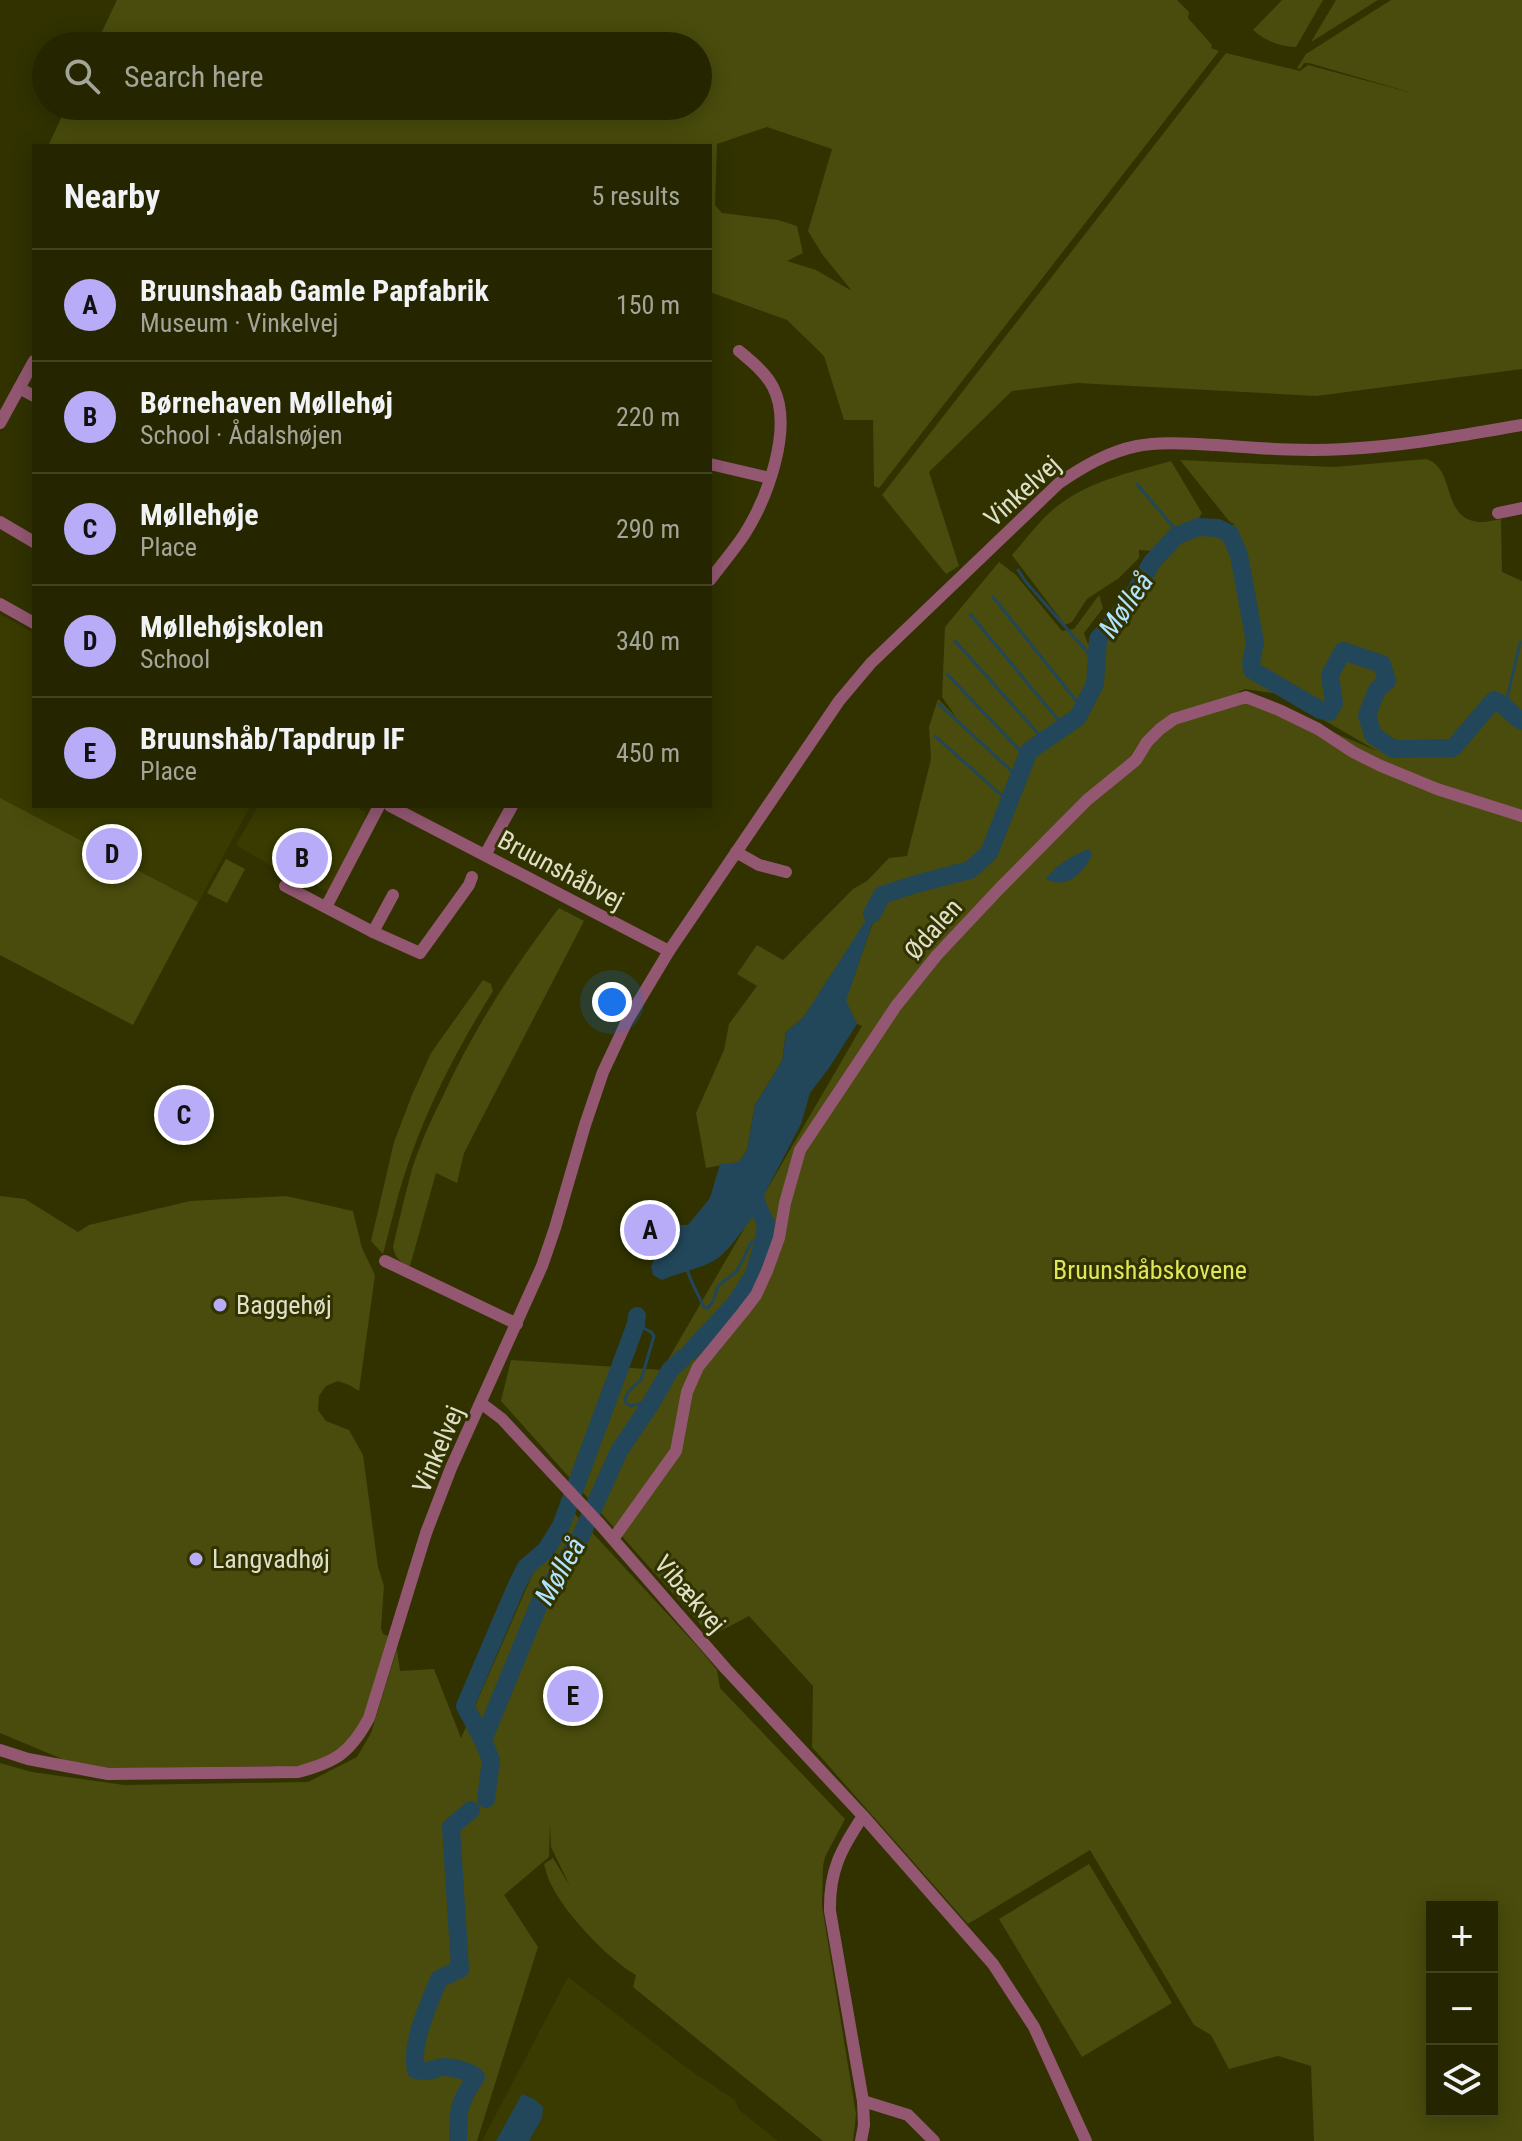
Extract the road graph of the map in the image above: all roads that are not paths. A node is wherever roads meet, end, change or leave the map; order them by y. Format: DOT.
graph roads {
  1 [pos="739,351"];
  2 [pos="32,365"];
  3 [pos="19,388"];
  4 [pos="32,395"];
  5 [pos="0,423"];
  6 [pos="1522,425"];
  7 [pos="712,464"];
  8 [pos="770,478"];
  9 [pos="1522,508"];
  10 [pos="1498,513"];
  11 [pos="0,522"];
  12 [pos="32,541"];
  13 [pos="712,577"];
  14 [pos="0,604"];
  15 [pos="32,622"];
  16 [pos="378,808"];
  17 [pos="394,808"];
  18 [pos="511,808"];
  19 [pos="1522,816"];
  20 [pos="736,852"];
  21 [pos="485,855"];
  22 [pos="786,872"];
  23 [pos="472,877"];
  24 [pos="285,886"];
  25 [pos="393,895"];
  26 [pos="326,907"];
  27 [pos="373,932"];
  28 [pos="669,951"];
  29 [pos="385,1261"];
  30 [pos="517,1324"];
  31 [pos="481,1403"];
  32 [pos="613,1539"];
  33 [pos="0,1750"];
  34 [pos="863,1816"];
  35 [pos="863,2101"];
  36 [pos="861,2141"];
  37 [pos="934,2141"];
  38 [pos="1086,2141"];
  1 -- 8 [label="street"];
  2 -- 3 [label="street"];
  3 -- 4 [label="street"];
  3 -- 5 [label="street"];
  6 -- 20 [label="street, Vinkelvej"];
  7 -- 8 [label="street"];
  8 -- 13 [label="street"];
  9 -- 10 [label="street"];
  11 -- 12 [label="street"];
  14 -- 15 [label="street"];
  16 -- 26 [label="street"];
  17 -- 21 [label="street, Bruunshåbvej"];
  18 -- 21 [label="street"];
  19 -- 32 [label="street, Ødalen"];
  20 -- 22 [label="street"];
  20 -- 28 [label="street, Vinkelvej"];
  21 -- 28 [label="street, Bruunshåbvej"];
  23 -- 27 [label="street"];
  24 -- 26 [label="street"];
  25 -- 27 [label="street"];
  26 -- 27 [label="street"];
  28 -- 30 [label="street, Vinkelvej"];
  29 -- 30 [label="street"];
  30 -- 31 [label="street, Vinkelvej"];
  31 -- 32 [label="street, Vibækvej"];
  31 -- 33 [label="street, Vinkelvej"];
  32 -- 34 [label="street, Vibækvej"];
  34 -- 35 [label="street"];
  34 -- 38 [label="street, Vibækvej"];
  35 -- 36 [label="street"];
  35 -- 37 [label="street"];
}
